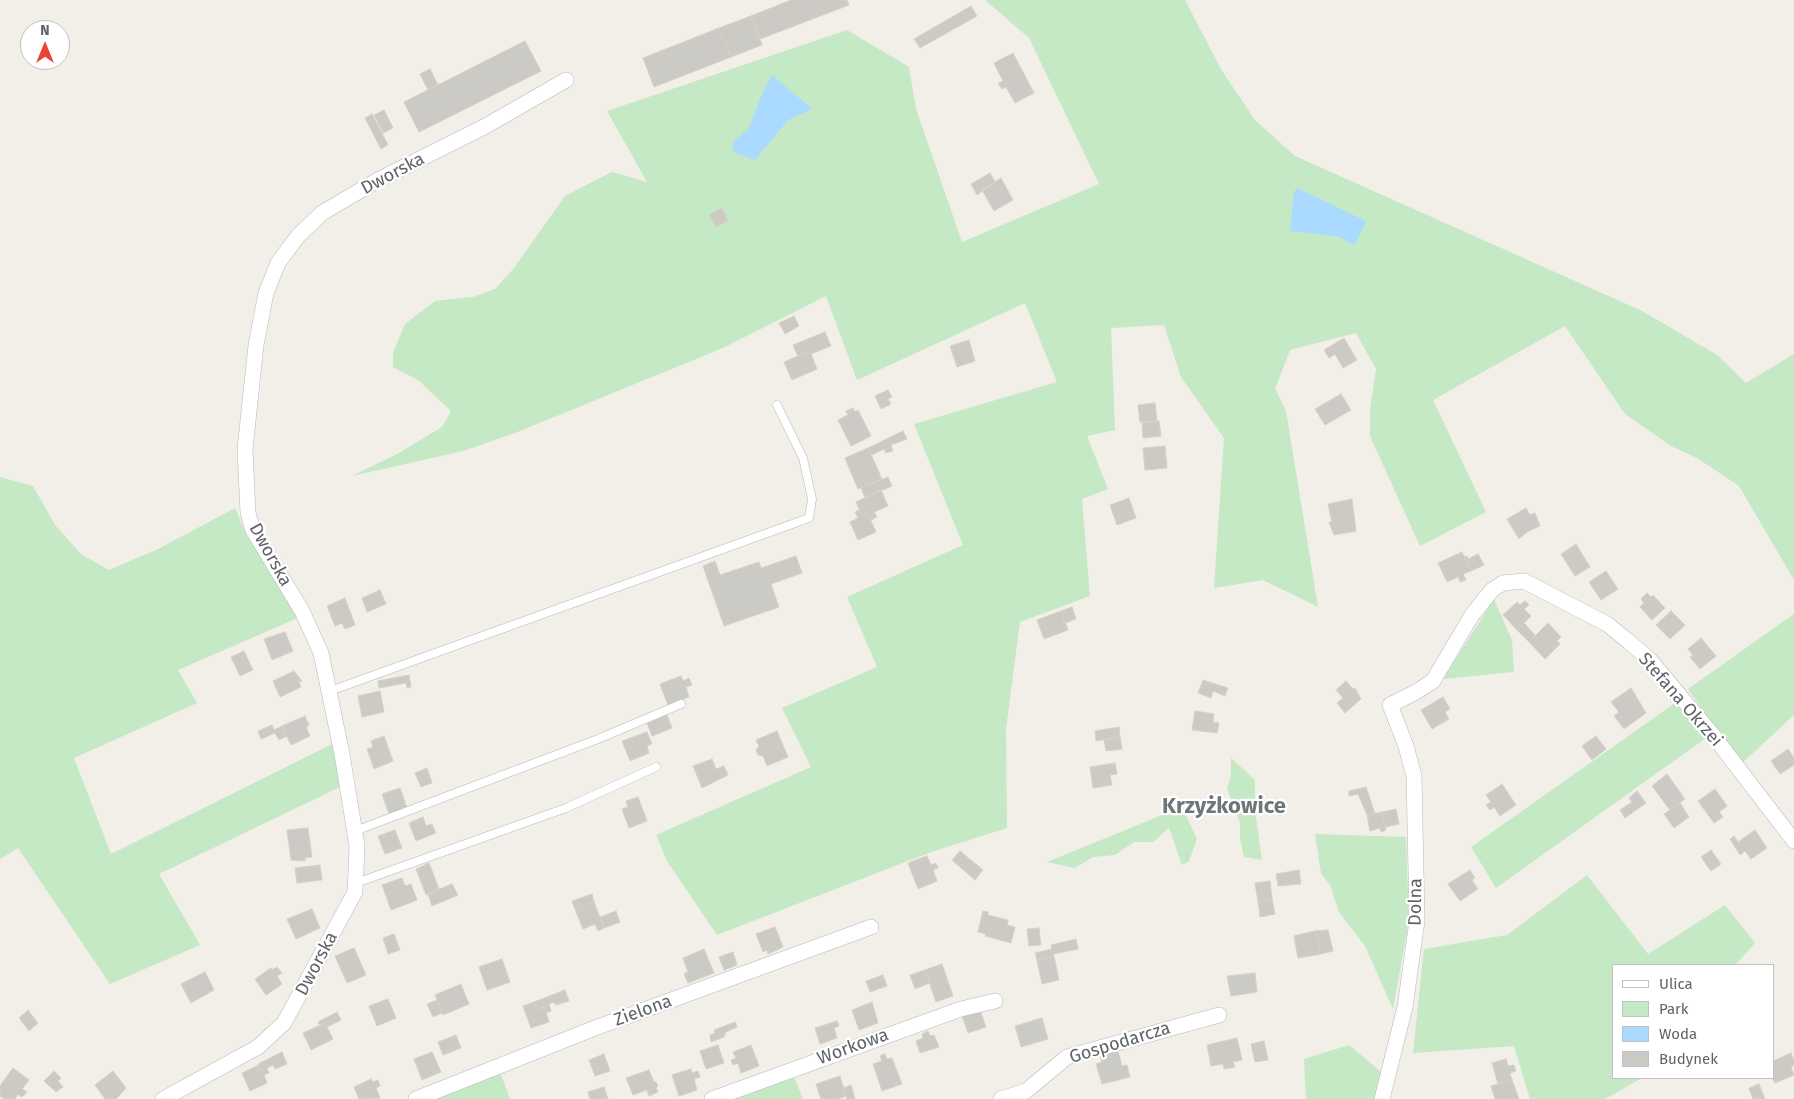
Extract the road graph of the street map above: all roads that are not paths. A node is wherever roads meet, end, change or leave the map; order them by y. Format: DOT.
graph roads {
  1 [pos="566,80"];
  2 [pos="777,405"];
  3 [pos="330,691"];
  4 [pos="681,704"];
  5 [pos="1390,705"];
  6 [pos="656,767"];
  7 [pos="354,831"];
  8 [pos="1794,841"];
  9 [pos="356,883"];
  10 [pos="871,927"];
  11 [pos="995,1001"];
  12 [pos="1219,1015"];
  13 [pos="163,1099"];
  14 [pos="416,1099"];
  15 [pos="712,1099"];
  16 [pos="1002,1099"];
  17 [pos="1382,1099"];
  1 -- 3 [label="street, Dworska"];
  2 -- 3 [label="lane"];
  3 -- 7 [label="street, Dworska"];
  4 -- 7 [label="lane"];
  5 -- 8 [label="street, Stefana Okrzei"];
  5 -- 17 [label="street, Dolna"];
  6 -- 9 [label="lane"];
  7 -- 9 [label="street, Dworska"];
  9 -- 13 [label="street, Dworska"];
  10 -- 14 [label="street, Zielona"];
  11 -- 15 [label="street, Workowa"];
  12 -- 16 [label="street, Gospodarcza"];
}
